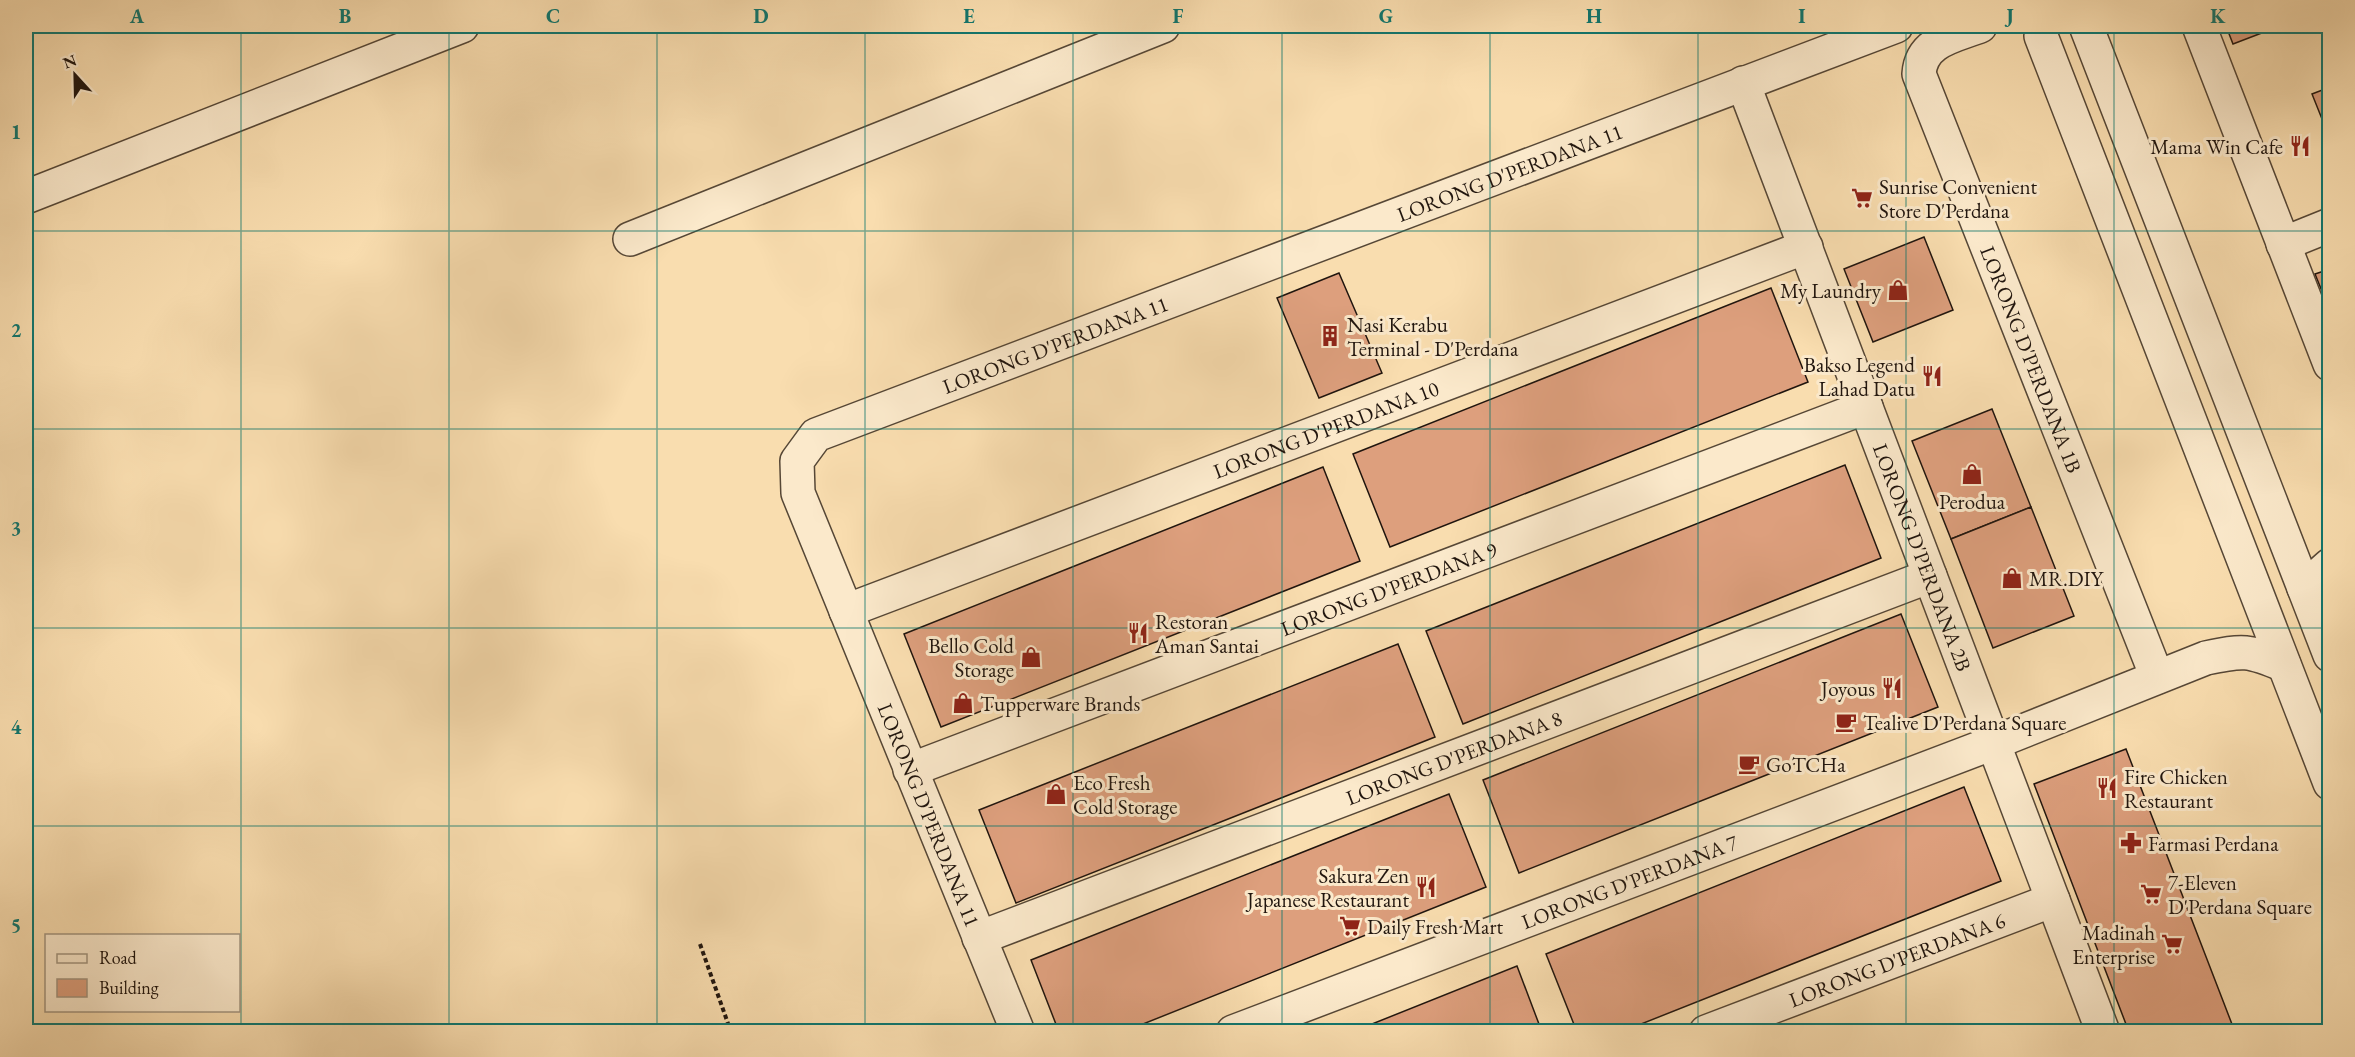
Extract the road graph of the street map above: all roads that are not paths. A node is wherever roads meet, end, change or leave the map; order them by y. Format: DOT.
graph roads {
  1 [pos="1163,26"];
  2 [pos="1896,26"];
  3 [pos="1980,26"];
  4 [pos="2073,26"];
  5 [pos="2086,26"];
  6 [pos="2199,26"];
  7 [pos="455,28"];
  8 [pos="2032,31"];
  9 [pos="1743,83"];
  10 [pos="26,197"];
  11 [pos="2330,225"];
  12 [pos="630,239"];
  13 [pos="2283,244"];
  14 [pos="1806,247"];
  15 [pos="2330,364"];
  16 [pos="1866,407"];
  17 [pos="2330,565"];
  18 [pos="1930,576"];
  19 [pos="2304,588"];
  20 [pos="846,612"];
  21 [pos="2330,655"];
  22 [pos="2284,665"];
  23 [pos="2157,677"];
  24 [pos="1993,743"];
  25 [pos="910,770"];
  26 [pos="2330,783"];
  27 [pos="2052,900"];
  28 [pos="979,938"];
  29 [pos="1018,1032"];
  30 [pos="1233,1032"];
  31 [pos="1706,1032"];
  32 [pos="2103,1032"];
  1 -- 12 [label="street"];
  2 -- 9 [label="street, LORONG D'PERDANA 11"];
  3 -- 23 [label="street, LORONG D'PERDANA 1B"];
  4 -- 8 [label="street"];
  5 -- 19 [label="street"];
  6 -- 13 [label="street"];
  7 -- 10 [label="street"];
  8 -- 22 [label="street"];
  9 -- 14 [label="street, LORONG D'PERDANA 2B"];
  9 -- 20 [label="street, LORONG D'PERDANA 11"];
  11 -- 13 [label="street"];
  13 -- 15 [label="street"];
  14 -- 16 [label="street, LORONG D'PERDANA 2B"];
  14 -- 20 [label="street, LORONG D'PERDANA 10"];
  16 -- 18 [label="street, LORONG D'PERDANA 2B"];
  16 -- 25 [label="street, LORONG D'PERDANA 9"];
  17 -- 19 [label="street"];
  18 -- 24 [label="street, LORONG D'PERDANA 2B"];
  18 -- 28 [label="street, LORONG D'PERDANA 8"];
  19 -- 21 [label="street"];
  20 -- 25 [label="street, LORONG D'PERDANA 11"];
  22 -- 23 [label="street, LORONG D'PERDANA 7"];
  22 -- 26 [label="street"];
  23 -- 24 [label="street, LORONG D'PERDANA 7"];
  24 -- 27 [label="street, LORONG D'PERDANA 2B"];
  24 -- 30 [label="street, LORONG D'PERDANA 7"];
  25 -- 28 [label="street, LORONG D'PERDANA 11"];
  27 -- 31 [label="street, LORONG D'PERDANA 6"];
  27 -- 32 [label="street, LORONG D'PERDANA 2B"];
  28 -- 29 [label="street, LORONG D'PERDANA 11"];
}
